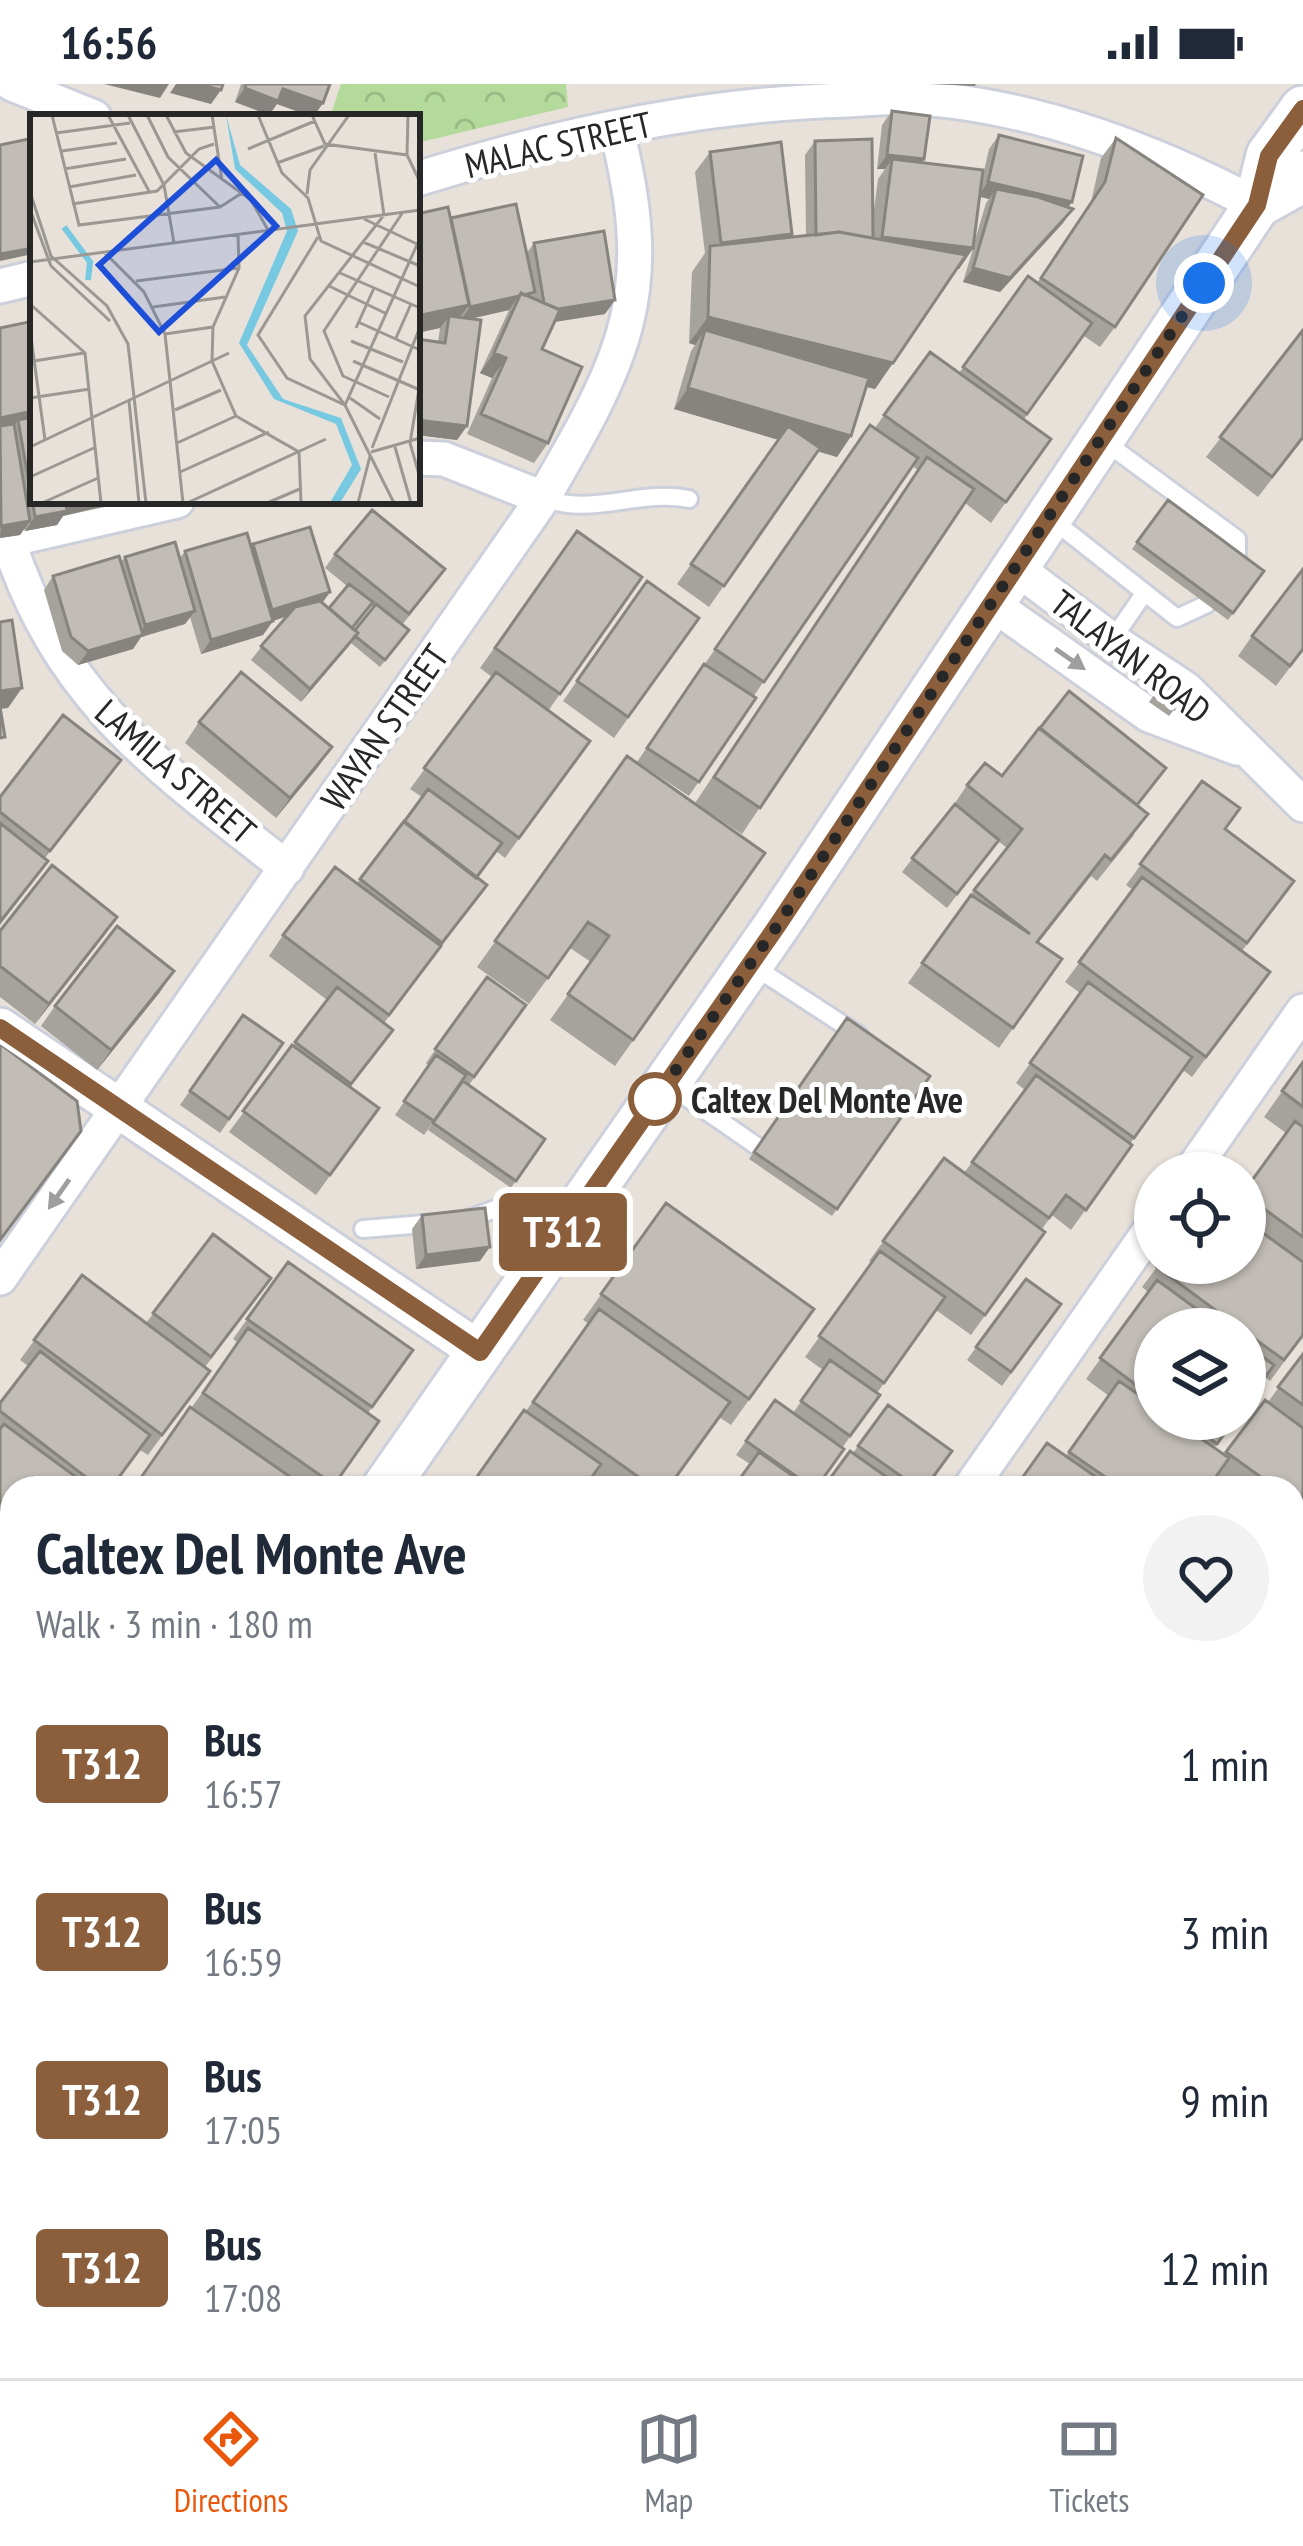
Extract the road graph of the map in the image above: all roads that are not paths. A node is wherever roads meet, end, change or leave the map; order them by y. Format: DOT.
graph roads {
  1 [pos="12,84"];
  2 [pos="1303,110"];
  3 [pos="87,114"];
  4 [pos="616,128"];
  5 [pos="1303,174"];
  6 [pos="420,178"];
  7 [pos="1257,205"];
  8 [pos="30,279"];
  9 [pos="0,286"];
  10 [pos="1100,438"];
  11 [pos="420,458"];
  12 [pos="543,498"];
  13 [pos="689,499"];
  14 [pos="164,504"];
  15 [pos="1048,516"];
  16 [pos="4,541"];
  17 [pos="1237,562"];
  18 [pos="1003,585"];
  19 [pos="1143,595"];
  20 [pos="1207,604"];
  21 [pos="1112,640"];
  22 [pos="1245,750"];
  23 [pos="1303,805"];
  24 [pos="287,868"];
  25 [pos="749,964"];
  26 [pos="1303,1011"];
  27 [pos="0,1028"];
  28 [pos="868,1052"];
  29 [pos="665,1082"];
  30 [pos="118,1110"];
  31 [pos="1205,1152"];
  32 [pos="791,1160"];
  33 [pos="512,1204"];
  34 [pos="364,1228"];
  35 [pos="1134,1253"];
  36 [pos="0,1278"];
  37 [pos="480,1352"];
  38 [pos="393,1476"];
  39 [pos="978,1476"];
  1 -- 3 [label="street"];
  2 -- 7 [label="main road"];
  4 -- 6 [label="street, MALAC STREET"];
  4 -- 7 [label="street, MALAC STREET"];
  4 -- 12 [label="street, WAYAN STREET"];
  5 -- 7 [label="main road"];
  7 -- 10 [label="main road"];
  8 -- 9 [label="street"];
  10 -- 15 [label="main road"];
  10 -- 17 [label="lane"];
  11 -- 12 [label="street"];
  12 -- 13 [label="lane"];
  12 -- 24 [label="street, WAYAN STREET"];
  14 -- 16 [label="street"];
  15 -- 18 [label="main road"];
  15 -- 19 [label="lane"];
  16 -- 24 [label="street, LAMILA STREET"];
  18 -- 21 [label="street, TALAYAN ROAD"];
  18 -- 22 [label="street, TALAYAN ROAD, one-way"];
  18 -- 25 [label="main road"];
  19 -- 20 [label="lane"];
  19 -- 21 [label="lane"];
  21 -- 22 [label="street, TALAYAN ROAD"];
  22 -- 23 [label="street, TALAYAN ROAD"];
  24 -- 30 [label="street, WAYAN STREET"];
  25 -- 28 [label="lane"];
  25 -- 29 [label="main road"];
  26 -- 31 [label="street"];
  27 -- 30 [label="street"];
  29 -- 32 [label="lane"];
  29 -- 37 [label="main road"];
  30 -- 36 [label="street, WAYAN STREET, one-way"];
  30 -- 37 [label="street"];
  33 -- 34 [label="lane"];
  35 -- 39 [label="street"];
  37 -- 38 [label="main road"];
}
